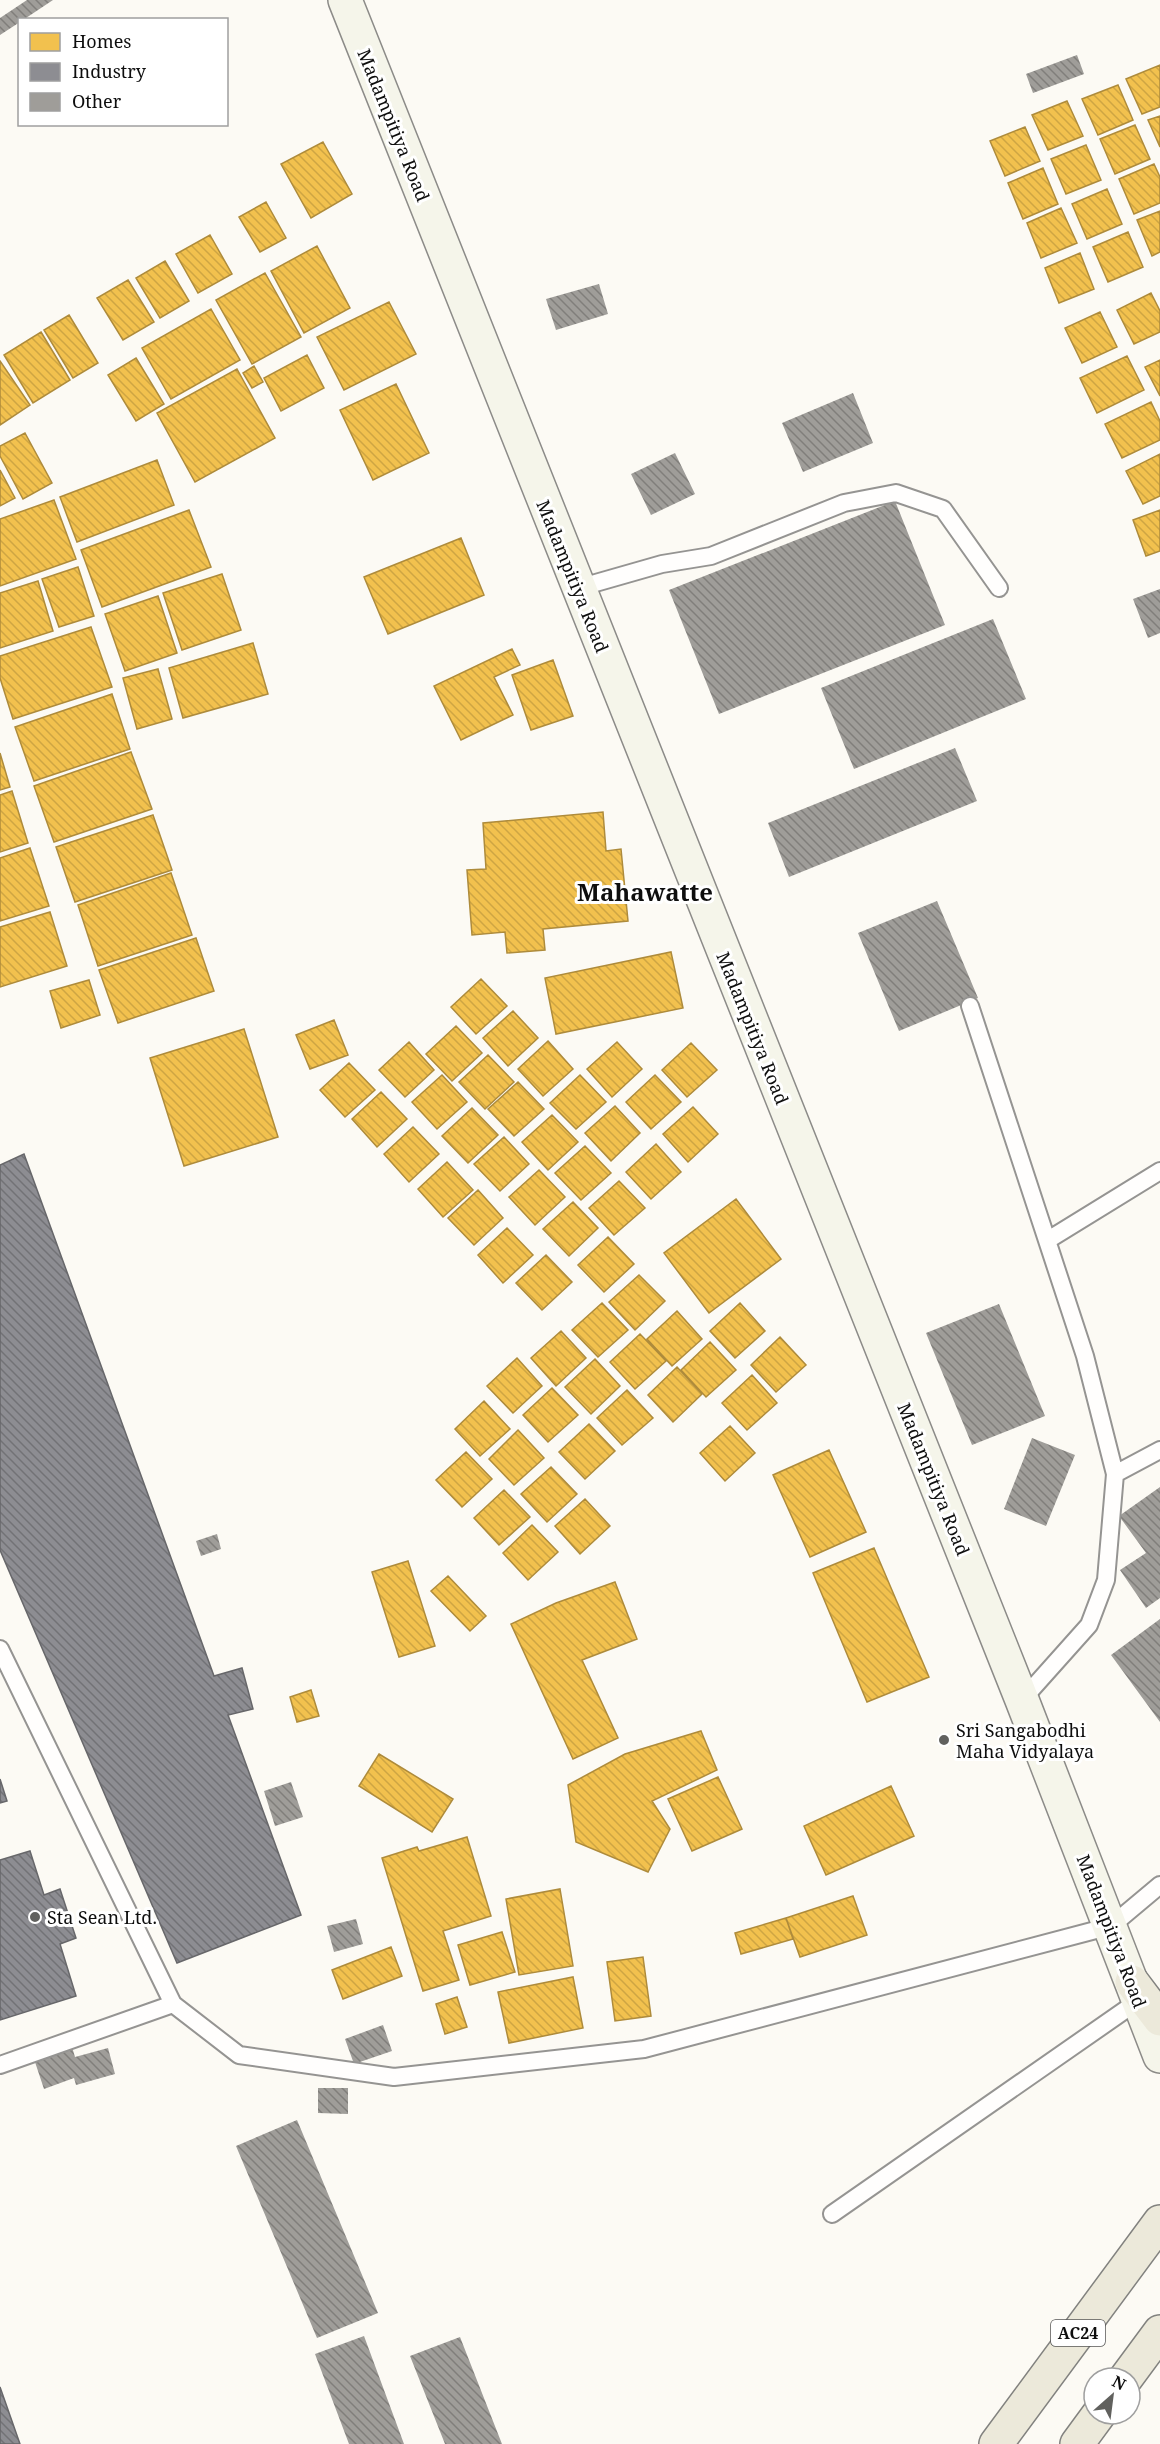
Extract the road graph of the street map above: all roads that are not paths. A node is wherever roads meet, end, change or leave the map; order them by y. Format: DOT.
graph roads {
  1 [pos="345,0"];
  2 [pos="578,588"];
  3 [pos="999,588"];
  4 [pos="970,1006"];
  5 [pos="1160,1171"];
  6 [pos="1048,1240"];
  7 [pos="1160,1450"];
  8 [pos="1115,1474"];
  9 [pos="0,1649"];
  10 [pos="1022,1700"];
  11 [pos="1160,1885"];
  12 [pos="1111,1926"];
  13 [pos="1143,2001"];
  14 [pos="173,2004"];
  15 [pos="1160,2056"];
  16 [pos="0,2065"];
  17 [pos="832,2214"];
  18 [pos="1160,2222"];
  19 [pos="1160,2332"];
  20 [pos="1135,2366"];
  21 [pos="1090,2426"];
  22 [pos="996,2444"];
  23 [pos="1077,2444"];
  1 -- 2 [label="main road, Madampitiya Road"];
  2 -- 3 [label="lane"];
  2 -- 10 [label="main road, Madampitiya Road"];
  4 -- 6 [label="lane"];
  5 -- 6 [label="lane"];
  6 -- 8 [label="lane"];
  7 -- 8 [label="lane"];
  8 -- 10 [label="lane"];
  9 -- 14 [label="lane"];
  10 -- 12 [label="main road, Madampitiya Road"];
  11 -- 12 [label="lane"];
  12 -- 13 [label="main road, Madampitiya Road"];
  12 -- 14 [label="lane"];
  13 -- 15 [label="main road, Madampitiya Road"];
  13 -- 17 [label="lane"];
  14 -- 16 [label="lane"];
  18 -- 22 [label="main road, AC24"];
  19 -- 20 [label="main road"];
  21 -- 23 [label="main road"];
}
